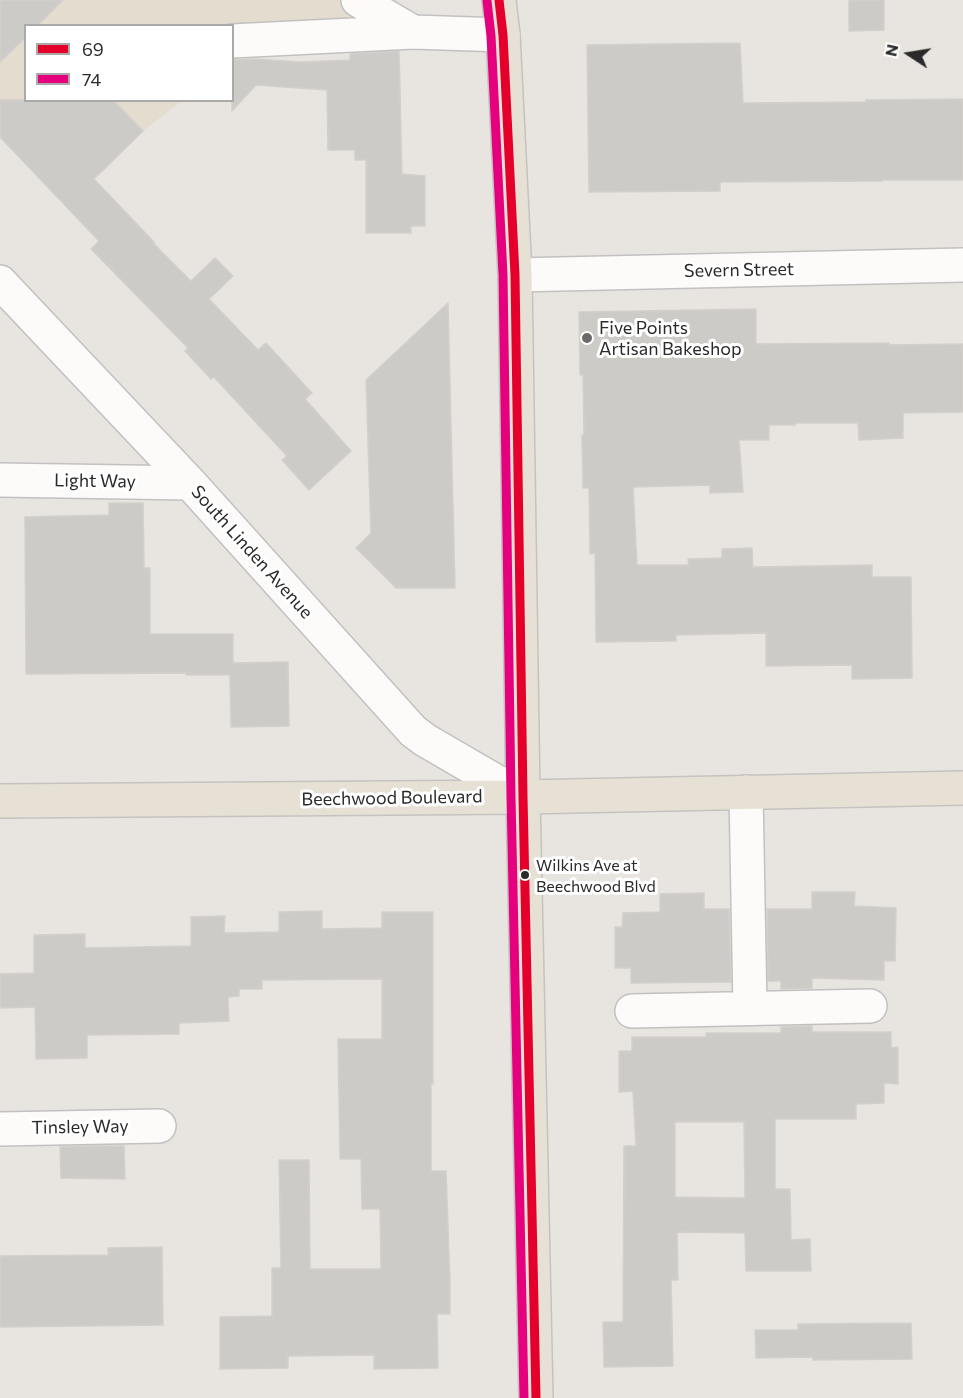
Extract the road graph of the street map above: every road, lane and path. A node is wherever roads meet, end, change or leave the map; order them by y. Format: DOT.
graph roads {
  1 [pos="358,0"];
  2 [pos="499,0"];
  3 [pos="413,33"];
  4 [pos="503,35"];
  5 [pos="234,41"];
  6 [pos="963,265"];
  7 [pos="515,275"];
  8 [pos="0,282"];
  9 [pos="0,480"];
  10 [pos="190,483"];
  11 [pos="963,788"];
  12 [pos="746,792"];
  13 [pos="523,796"];
  14 [pos="0,801"];
  15 [pos="870,1006"];
  16 [pos="750,1008"];
  17 [pos="632,1011"];
  18 [pos="159,1126"];
  19 [pos="0,1129"];
  20 [pos="536,1398"];
  1 -- 3 [label="street"];
  2 -- 4 [label="main road"];
  3 -- 4 [label="street"];
  3 -- 5 [label="street"];
  4 -- 7 [label="main road"];
  6 -- 7 [label="street, Severn Street"];
  7 -- 13 [label="main road"];
  8 -- 10 [label="street, South Linden Avenue"];
  9 -- 10 [label="street, Light Way"];
  10 -- 13 [label="street, South Linden Avenue"];
  11 -- 12 [label="main road, Beechwood Boulevard"];
  12 -- 13 [label="main road, Beechwood Boulevard"];
  12 -- 16 [label="street"];
  13 -- 14 [label="main road, Beechwood Boulevard"];
  13 -- 20 [label="main road"];
  15 -- 16 [label="street"];
  16 -- 17 [label="street"];
  18 -- 19 [label="street, Tinsley Way"];
}
